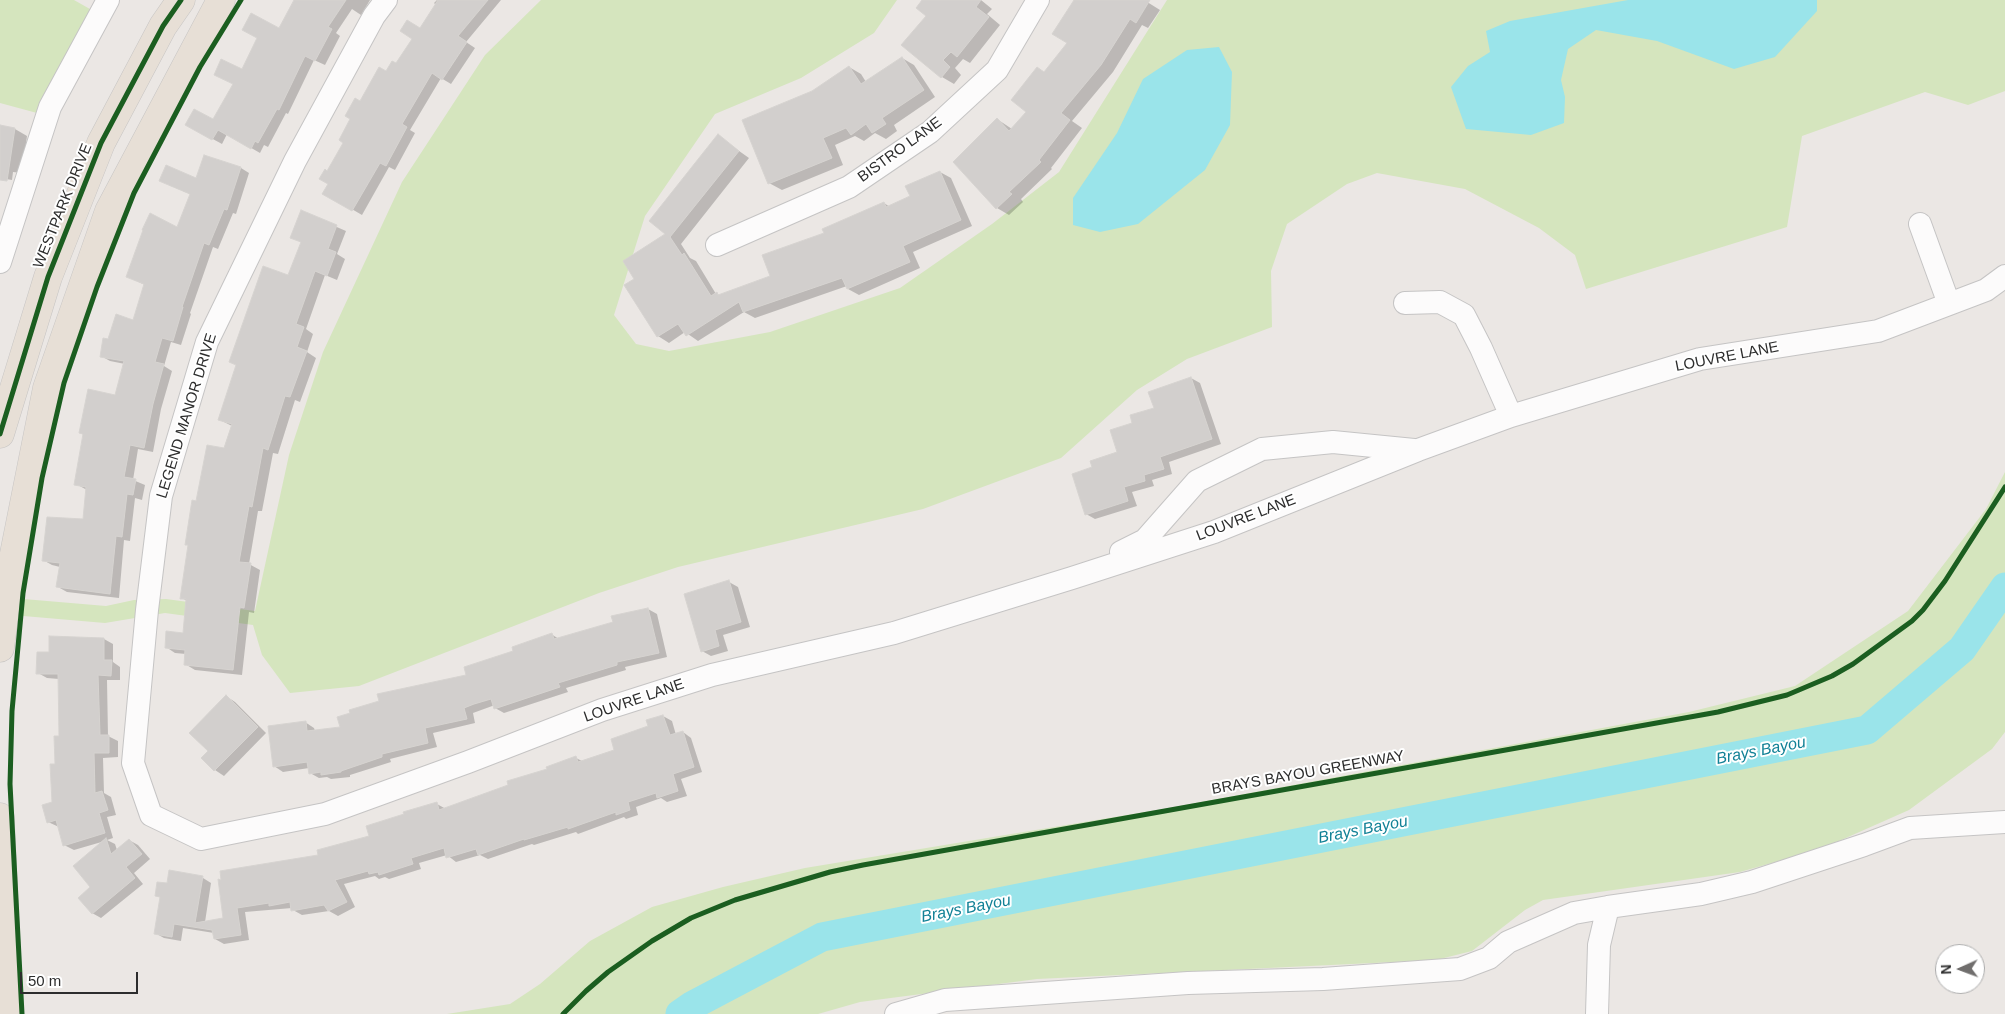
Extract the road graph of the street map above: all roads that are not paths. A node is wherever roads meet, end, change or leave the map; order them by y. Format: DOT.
graph roads {
  1 [pos="108,0"];
  2 [pos="181,0"];
  3 [pos="221,0"];
  4 [pos="386,0"];
  5 [pos="1038,0"];
  6 [pos="1920,224"];
  7 [pos="3,239"];
  8 [pos="717,245"];
  9 [pos="0,262"];
  10 [pos="2005,276"];
  11 [pos="1404,303"];
  12 [pos="1949,304"];
  13 [pos="1511,416"];
  14 [pos="0,434"];
  15 [pos="1418,450"];
  16 [pos="1072,578"];
  17 [pos="0,648"];
  18 [pos="0,817"];
  19 [pos="2005,822"];
  20 [pos="201,839"];
  21 [pos="1608,907"];
  22 [pos="6,1003"];
  23 [pos="896,1014"];
  24 [pos="1597,1014"];
  1 -- 7 [label="street"];
  2 -- 14 [label="main road, WESTPARK DRIVE"];
  3 -- 17 [label="main road"];
  4 -- 20 [label="street, LEGEND MANOR DRIVE"];
  5 -- 8 [label="street, BISTRO LANE"];
  6 -- 12 [label="street"];
  7 -- 9 [label="street"];
  10 -- 12 [label="street, LOUVRE LANE"];
  11 -- 13 [label="street"];
  12 -- 13 [label="street, LOUVRE LANE"];
  13 -- 15 [label="street, LOUVRE LANE"];
  15 -- 16 [label="street, LOUVRE LANE"];
  15 -- 16 [label="street, LOUVRE LANE"];
  16 -- 20 [label="street, LOUVRE LANE"];
  18 -- 22 [label="main road"];
  19 -- 21 [label="street"];
  21 -- 23 [label="street"];
  21 -- 24 [label="street"];
}
